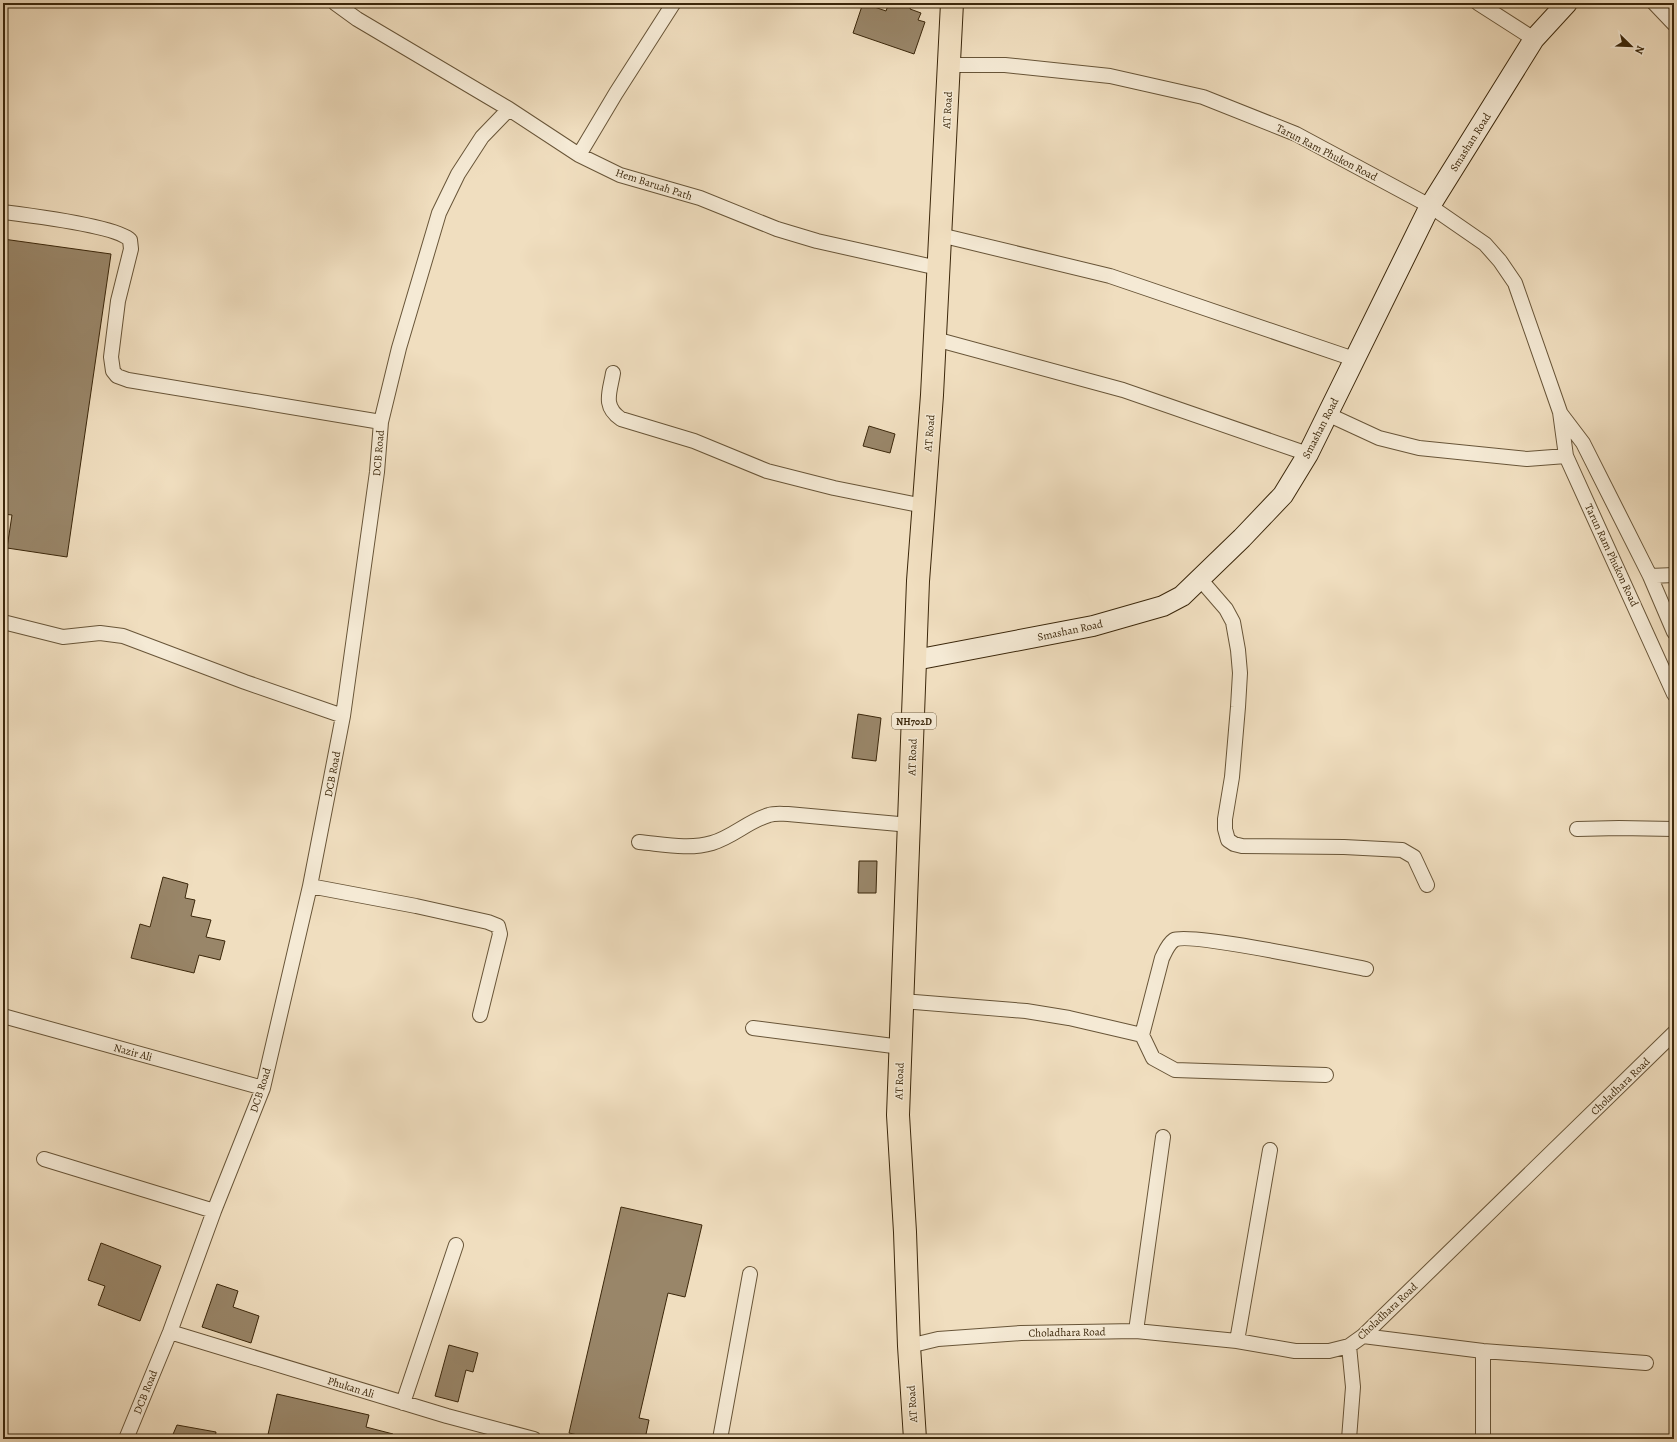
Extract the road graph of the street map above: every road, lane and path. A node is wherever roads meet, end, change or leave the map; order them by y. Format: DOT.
graph roads {
  1 [pos="335,3"];
  2 [pos="952,3"];
  3 [pos="1478,3"];
  4 [pos="1567,3"];
  5 [pos="1654,3"];
  6 [pos="673,4"];
  7 [pos="1674,24"];
  8 [pos="1534,39"];
  9 [pos="949,65"];
  10 [pos="509,109"];
  11 [pos="579,155"];
  12 [pos="1430,206"];
  13 [pos="3,212"];
  14 [pos="940,235"];
  15 [pos="938,268"];
  16 [pos="935,339"];
  17 [pos="1354,359"];
  18 [pos="613,373"];
  19 [pos="1560,412"];
  20 [pos="1327,414"];
  21 [pos="380,422"];
  22 [pos="1308,454"];
  23 [pos="1566,456"];
  24 [pos="924,506"];
  25 [pos="1674,575"];
  26 [pos="1650,576"];
  27 [pos="1200,579"];
  28 [pos="3,622"];
  29 [pos="1674,632"];
  30 [pos="915,660"];
  31 [pos="1674,694"];
  32 [pos="343,716"];
  33 [pos="910,825"];
  34 [pos="1577,829"];
  35 [pos="1674,830"];
  36 [pos="639,842"];
  37 [pos="1428,885"];
  38 [pos="310,886"];
  39 [pos="1366,969"];
  40 [pos="902,1001"];
  41 [pos="480,1015"];
  42 [pos="3,1016"];
  43 [pos="753,1028"];
  44 [pos="1674,1033"];
  45 [pos="1142,1035"];
  46 [pos="901,1047"];
  47 [pos="1326,1075"];
  48 [pos="263,1088"];
  49 [pos="1163,1137"];
  50 [pos="1270,1150"];
  51 [pos="44,1159"];
  52 [pos="214,1211"];
  53 [pos="456,1245"];
  54 [pos="750,1274"];
  55 [pos="1136,1331"];
  56 [pos="170,1332"];
  57 [pos="1363,1336"];
  58 [pos="1237,1341"];
  59 [pos="909,1346"];
  60 [pos="1349,1346"];
  61 [pos="1483,1351"];
  62 [pos="1646,1363"];
  63 [pos="403,1403"];
  64 [pos="126,1439"];
  65 [pos="534,1439"];
  66 [pos="720,1439"];
  67 [pos="915,1439"];
  68 [pos="1349,1439"];
  69 [pos="1483,1439"];
  1 -- 10 [label="street, Hem Baruah Path"];
  2 -- 9 [label="highway, AT Road / NH702D"];
  3 -- 8 [label="street"];
  4 -- 8 [label="street, Smashan Road"];
  5 -- 7 [label="street"];
  6 -- 11 [label="street"];
  8 -- 12 [label="street, Smashan Road"];
  9 -- 12 [label="street, Tarun Ram Phukon Road"];
  9 -- 14 [label="highway, AT Road / NH702D"];
  10 -- 11 [label="street, Hem Baruah Path"];
  10 -- 21 [label="street, DCB Road"];
  11 -- 15 [label="street, Hem Baruah Path"];
  12 -- 17 [label="street, Smashan Road"];
  12 -- 19 [label="street, Tarun Ram Phukon Road"];
  13 -- 21 [label="street"];
  14 -- 15 [label="highway, AT Road / NH702D"];
  14 -- 17 [label="street"];
  15 -- 16 [label="highway, AT Road / NH702D"];
  16 -- 22 [label="street"];
  16 -- 24 [label="highway, AT Road / NH702D"];
  17 -- 20 [label="street, Smashan Road"];
  18 -- 24 [label="street"];
  19 -- 23 [label="street, Tarun Ram Phukon Road"];
  19 -- 26 [label="street, Tarun Ram Phukon Road"];
  20 -- 22 [label="street, Smashan Road"];
  20 -- 23 [label="street"];
  21 -- 32 [label="street, DCB Road"];
  22 -- 27 [label="street, Smashan Road"];
  23 -- 31 [label="street, Tarun Ram Phukon Road"];
  24 -- 30 [label="highway, AT Road / NH702D"];
  25 -- 26 [label="street"];
  26 -- 29 [label="street, Tarun Ram Phukon Road"];
  27 -- 30 [label="street, Smashan Road"];
  27 -- 37 [label="street"];
  28 -- 32 [label="street"];
  30 -- 33 [label="highway, AT Road / NH702D"];
  32 -- 38 [label="street, DCB Road"];
  33 -- 36 [label="street"];
  33 -- 40 [label="highway, AT Road / NH702D"];
  34 -- 35 [label="street"];
  38 -- 41 [label="street"];
  38 -- 48 [label="street, DCB Road"];
  39 -- 45 [label="street"];
  40 -- 45 [label="street"];
  40 -- 46 [label="highway, AT Road / NH702D"];
  42 -- 48 [label="street, Nazir Ali"];
  43 -- 46 [label="street"];
  44 -- 57 [label="street, Choladhara Road"];
  45 -- 47 [label="street"];
  46 -- 59 [label="highway, AT Road / NH702D"];
  48 -- 52 [label="street, DCB Road"];
  49 -- 55 [label="street"];
  50 -- 58 [label="street"];
  51 -- 52 [label="street"];
  52 -- 56 [label="street, DCB Road"];
  53 -- 63 [label="street"];
  54 -- 66 [label="street"];
  55 -- 58 [label="street, Choladhara Road"];
  55 -- 59 [label="street, Choladhara Road"];
  56 -- 63 [label="street, Phukan Ali"];
  56 -- 64 [label="street, DCB Road"];
  57 -- 60 [label="street, Choladhara Road"];
  57 -- 61 [label="street"];
  58 -- 60 [label="street, Choladhara Road"];
  59 -- 67 [label="highway, AT Road / NH702D"];
  60 -- 68 [label="street"];
  61 -- 62 [label="street"];
  61 -- 69 [label="street"];
  63 -- 65 [label="street, Phukan Ali"];
}
